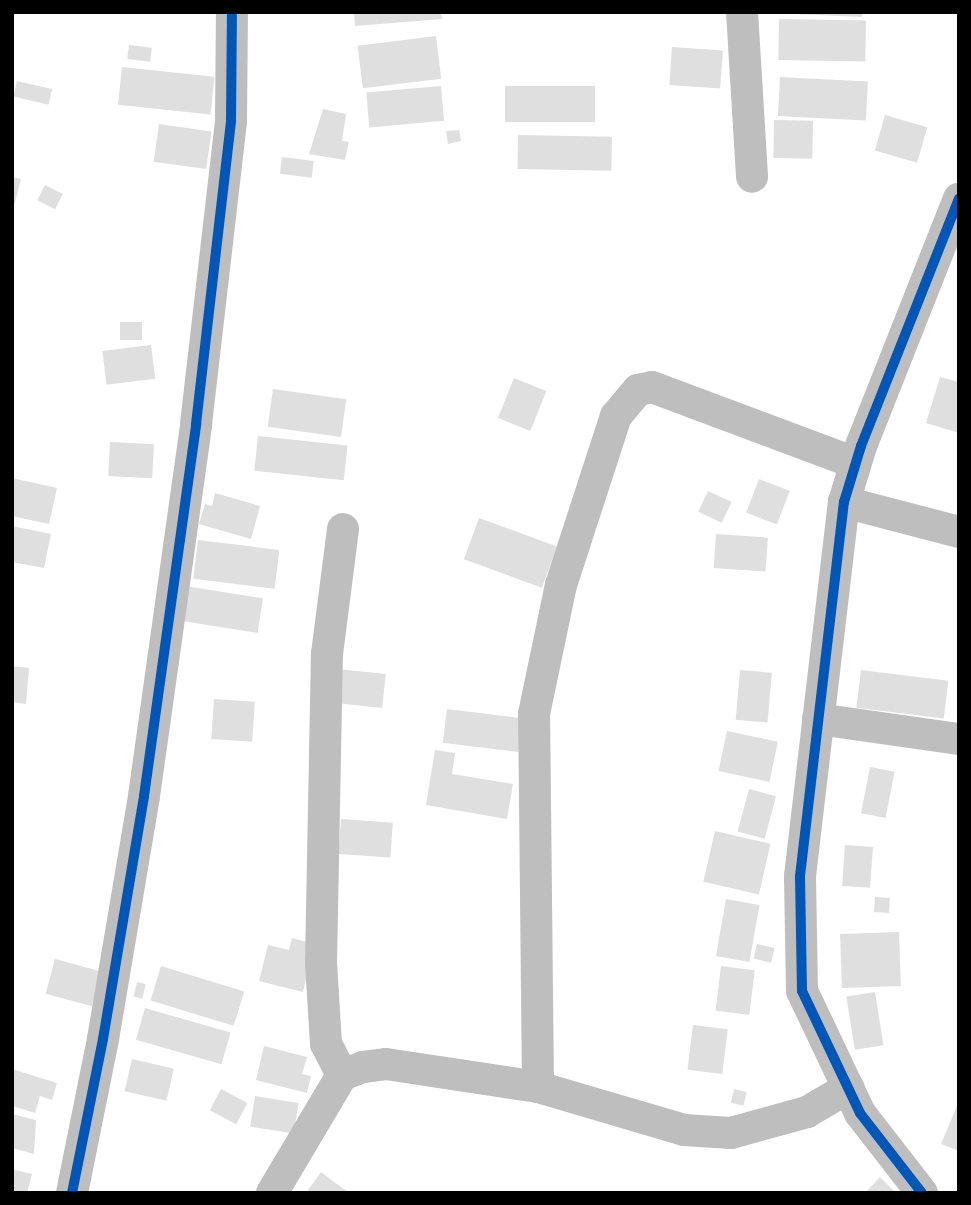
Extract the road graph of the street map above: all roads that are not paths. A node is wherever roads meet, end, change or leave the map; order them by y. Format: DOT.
graph roads {
  1 [pos="232,12"];
  2 [pos="742,12"];
  3 [pos="752,177"];
  4 [pos="959,199"];
  5 [pos="855,463"];
  6 [pos="844,502"];
  7 [pos="343,529"];
  8 [pos="959,532"];
  9 [pos="818,719"];
  10 [pos="959,739"];
  11 [pos="342,1075"];
  12 [pos="538,1087"];
  13 [pos="848,1088"];
  14 [pos="72,1193"];
  15 [pos="272,1193"];
  16 [pos="922,1193"];
  1 -- 14 [label="street"];
  2 -- 3 [label="street"];
  4 -- 5 [label="street"];
  5 -- 6 [label="street"];
  5 -- 12 [label="street"];
  6 -- 8 [label="street"];
  6 -- 9 [label="street"];
  7 -- 11 [label="street"];
  9 -- 10 [label="street"];
  9 -- 13 [label="street"];
  11 -- 12 [label="street"];
  11 -- 15 [label="street"];
  12 -- 13 [label="street"];
  13 -- 16 [label="street"];
}
